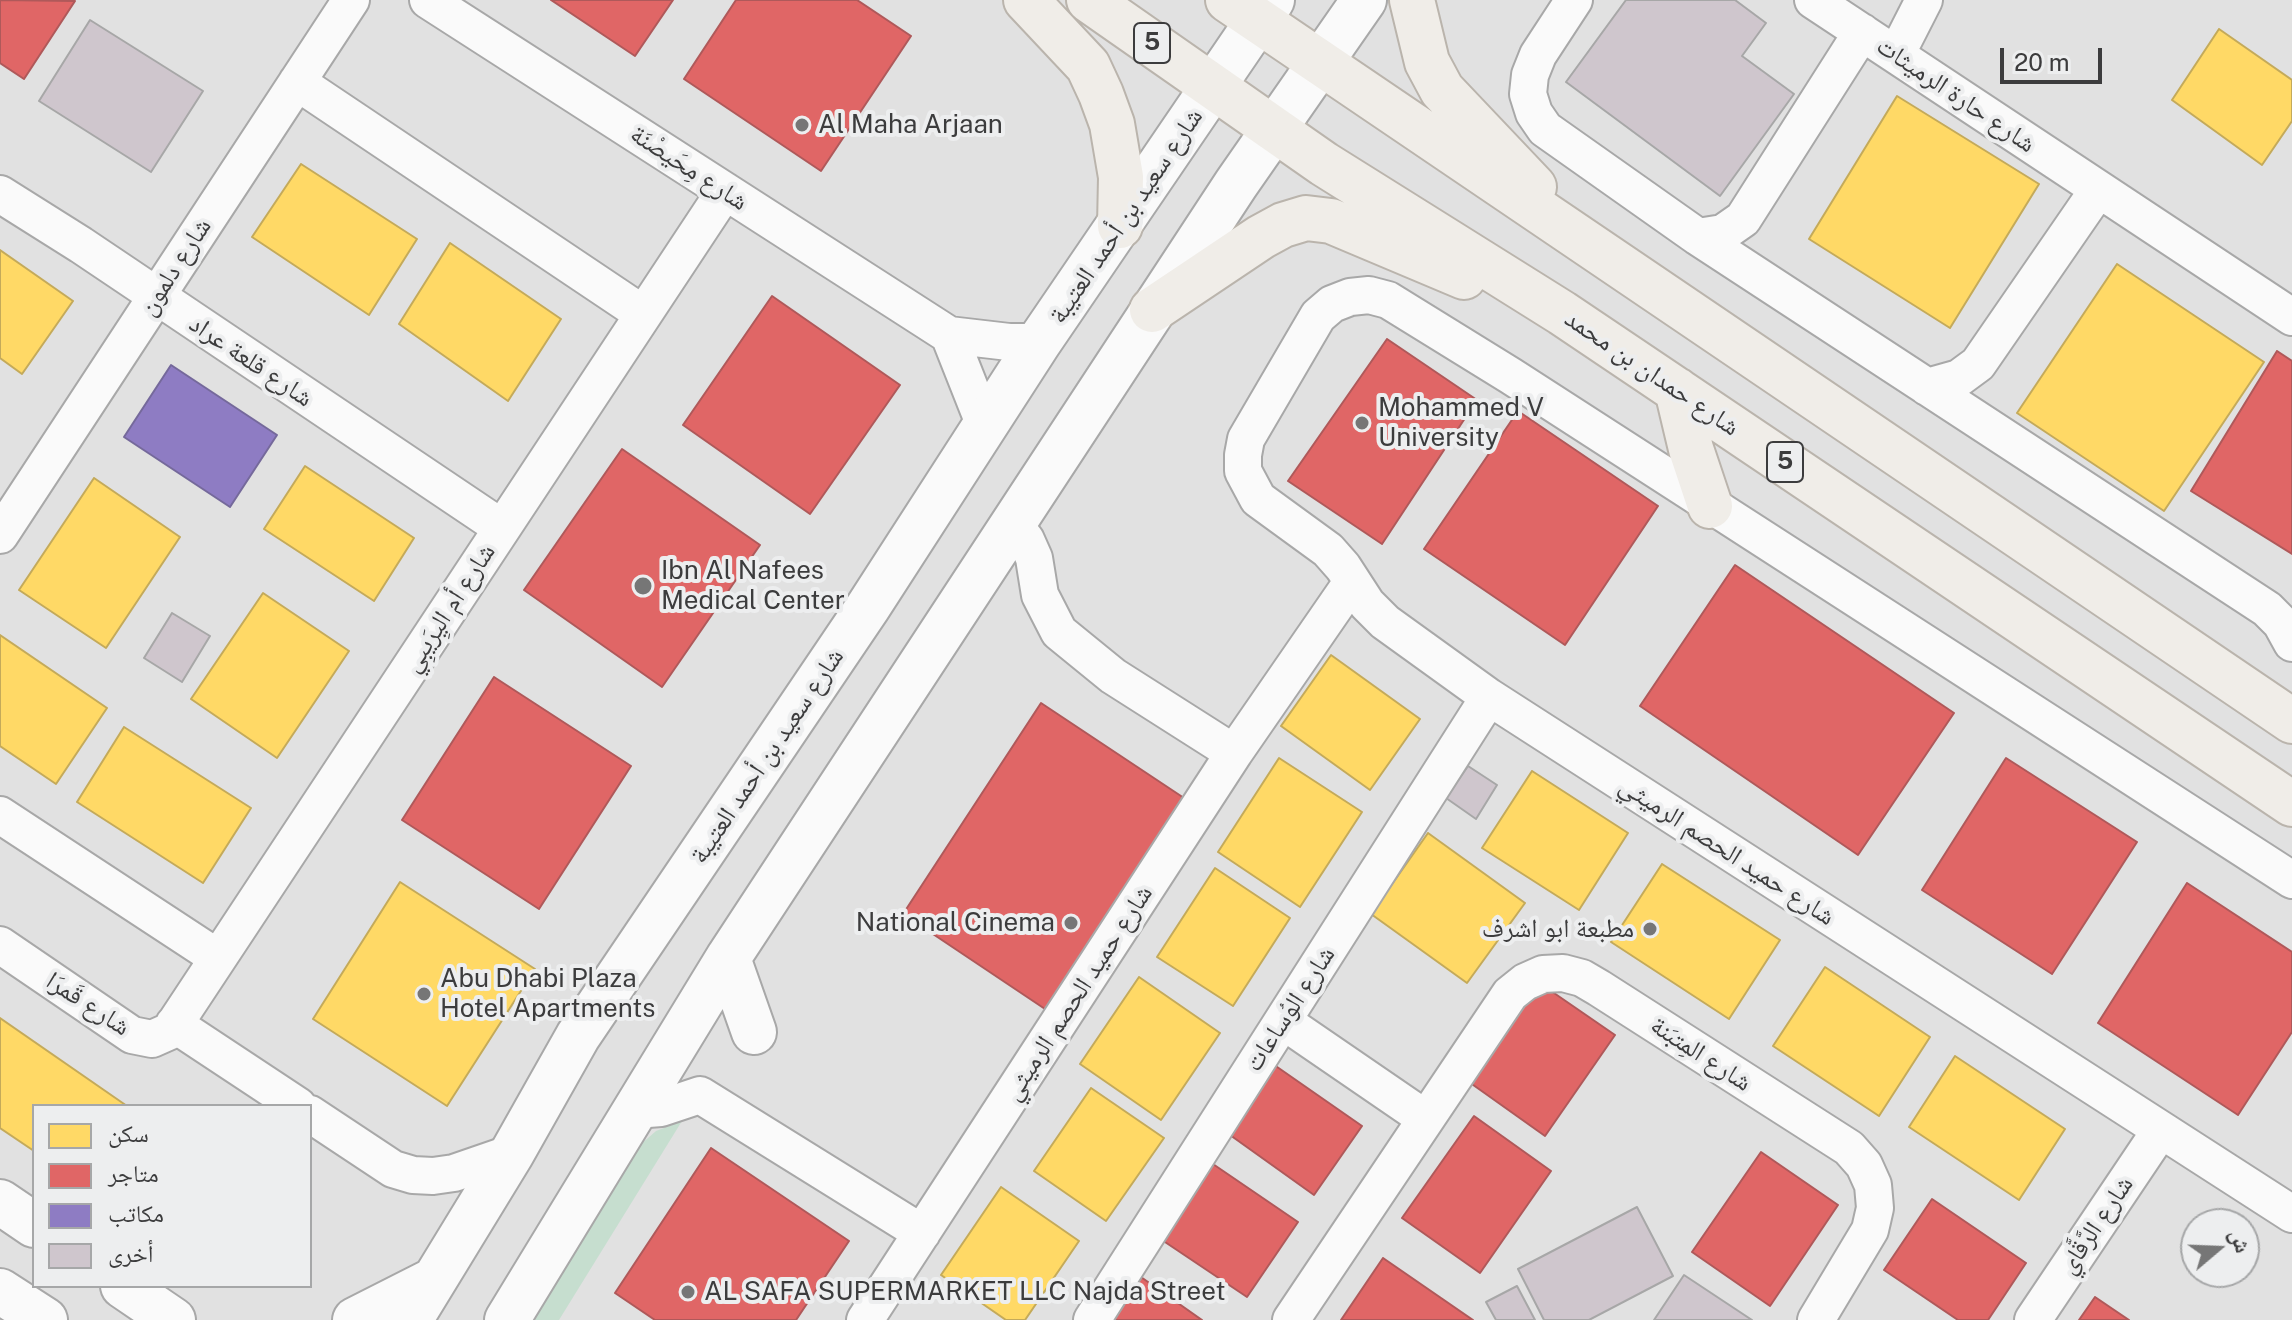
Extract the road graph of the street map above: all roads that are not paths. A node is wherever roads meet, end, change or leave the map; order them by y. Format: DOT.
graph roads {
  1 [pos="351,0"];
  2 [pos="428,0"];
  3 [pos="1026,0"];
  4 [pos="1089,0"];
  5 [pos="1364,0"];
  6 [pos="1412,0"];
  7 [pos="1574,0"];
  8 [pos="1813,0"];
  9 [pos="1924,0"];
  10 [pos="1253,7"];
  11 [pos="1862,32"];
  12 [pos="1896,55"];
  13 [pos="1320,63"];
  14 [pos="297,82"];
  15 [pos="1213,87"];
  16 [pos="1274,127"];
  17 [pos="2098,190"];
  18 [pos="725,191"];
  19 [pos="0,194"];
  20 [pos="1120,226"];
  21 [pos="1698,237"];
  22 [pos="1603,257"];
  23 [pos="156,296"];
  24 [pos="1152,310"];
  25 [pos="1562,313"];
  26 [pos="643,314"];
  27 [pos="2292,317"];
  28 [pos="949,335"];
  29 [pos="1039,342"];
  30 [pos="1927,387"];
  31 [pos="1677,390"];
  32 [pos="985,426"];
  33 [pos="1710,506"];
  34 [pos="1014,525"];
  35 [pos="502,528"];
  36 [pos="0,535"];
  37 [pos="1352,582"];
  38 [pos="2292,643"];
  39 [pos="1489,697"];
  40 [pos="2292,721"];
  41 [pos="1234,753"];
  42 [pos="2292,804"];
  43 [pos="0,815"];
  44 [pos="2292,880"];
  45 [pos="0,945"];
  46 [pos="218,958"];
  47 [pos="728,958"];
  48 [pos="1283,1021"];
  49 [pos="174,1024"];
  50 [pos="754,1032"];
  51 [pos="295,1104"];
  52 [pos="635,1110"];
  53 [pos="312,1115"];
  54 [pos="1426,1119"];
  55 [pos="2160,1131"];
  56 [pos="512,1153"];
  57 [pos="0,1202"];
  58 [pos="2292,1214"];
  59 [pos="32,1224"];
  60 [pos="922,1233"];
  61 [pos="432,1281"];
  62 [pos="126,1288"];
  63 [pos="0,1291"];
  64 [pos="1832,1314"];
  65 [pos="45,1320"];
  66 [pos="173,1320"];
  67 [pos="355,1320"];
  68 [pos="410,1320"];
  69 [pos="507,1320"];
  70 [pos="865,1320"];
  71 [pos="1092,1320"];
  72 [pos="1291,1320"];
  73 [pos="2033,1320"];
  1 -- 14 [label="street, شارع دلمون"];
  2 -- 18 [label="street, شارع مِحَيصْنَة"];
  3 -- 20 [label="main road"];
  4 -- 15 [label="main road, شارع حمدان بن محمد / 5"];
  5 -- 13 [label="main road"];
  6 -- 22 [label="main road"];
  7 -- 21 [label="street"];
  8 -- 11 [label="street, شارع حارة الرميثات"];
  9 -- 12 [label="street"];
  10 -- 13 [label="main road"];
  10 -- 15 [label="main road, شارع سعيد بن أحمد العتيبة"];
  11 -- 12 [label="street, شارع حارة الرميثات"];
  11 -- 21 [label="street"];
  12 -- 17 [label="street, شارع حارة الرميثات"];
  13 -- 16 [label="main road"];
  13 -- 22 [label="main road"];
  14 -- 23 [label="street, شارع دلمون"];
  14 -- 26 [label="street"];
  15 -- 16 [label="main road, شارع حمدان بن محمد / 5"];
  15 -- 20 [label="main road, شارع سعيد بن أحمد العتيبة"];
  16 -- 24 [label="main road"];
  16 -- 25 [label="main road, شارع حمدان بن محمد / 5"];
  17 -- 27 [label="street, شارع حارة الرميثات"];
  17 -- 30 [label="street"];
  18 -- 26 [label="street, شارع أم اليِرَيبِي"];
  18 -- 28 [label="street, شارع مِحَيصْنَة"];
  19 -- 23 [label="street, شارع قلعة عراد"];
  20 -- 29 [label="main road, شارع سعيد بن أحمد العتيبة"];
  21 -- 30 [label="street"];
  22 -- 40 [label="main road"];
  23 -- 35 [label="street, شارع قلعة عراد"];
  23 -- 36 [label="street, شارع دلمون"];
  24 -- 25 [label="main road"];
  24 -- 34 [label="main road"];
  25 -- 31 [label="main road, شارع حمدان بن محمد / 5"];
  26 -- 35 [label="street, شارع أم اليِرَيبِي"];
  28 -- 29 [label="street, شارع مِحَيصْنَة"];
  28 -- 32 [label="street"];
  29 -- 32 [label="main road, شارع سعيد بن أحمد العتيبة"];
  30 -- 38 [label="street"];
  31 -- 33 [label="main road"];
  31 -- 42 [label="main road, شارع حمدان بن محمد / 5"];
  32 -- 56 [label="main road, شارع سعيد بن أحمد العتيبة"];
  33 -- 37 [label="street"];
  33 -- 44 [label="street"];
  34 -- 41 [label="street"];
  34 -- 47 [label="main road"];
  35 -- 46 [label="street, شارع أم اليِرَيبِي"];
  37 -- 39 [label="street, شارع حميد الحصم الرميثي"];
  37 -- 41 [label="street, شارع حميد الحصم الرميثي"];
  39 -- 48 [label="street, شارع الوُساعات"];
  39 -- 55 [label="street, شارع حميد الحصم الرميثي"];
  41 -- 60 [label="street, شارع حميد الحصم الرميثي"];
  43 -- 46 [label="street"];
  45 -- 49 [label="street, شارع قَمرَا"];
  46 -- 49 [label="street, شارع أم اليِرَيبِي"];
  47 -- 50 [label="main road"];
  47 -- 52 [label="main road"];
  48 -- 54 [label="street"];
  48 -- 71 [label="street, شارع الوُساعات"];
  49 -- 51 [label="street, شارع قَمرَا"];
  52 -- 60 [label="street"];
  52 -- 69 [label="main road"];
  53 -- 56 [label="street"];
  54 -- 64 [label="street, شارع المِتبَنة"];
  54 -- 72 [label="street, شارع المِتبَنة"];
  55 -- 58 [label="street, شارع حميد الحصم الرميثي"];
  55 -- 73 [label="street, شارع الرَّقَّاي"];
  56 -- 61 [label="main road, شارع سعيد بن أحمد العتيبة"];
  57 -- 59 [label="main road"];
  60 -- 70 [label="street, شارع حميد الحصم الرميثي"];
  61 -- 67 [label="main road"];
  61 -- 68 [label="main road, شارع سعيد بن أحمد العتيبة"];
  62 -- 66 [label="main road"];
  63 -- 65 [label="main road"];
}
